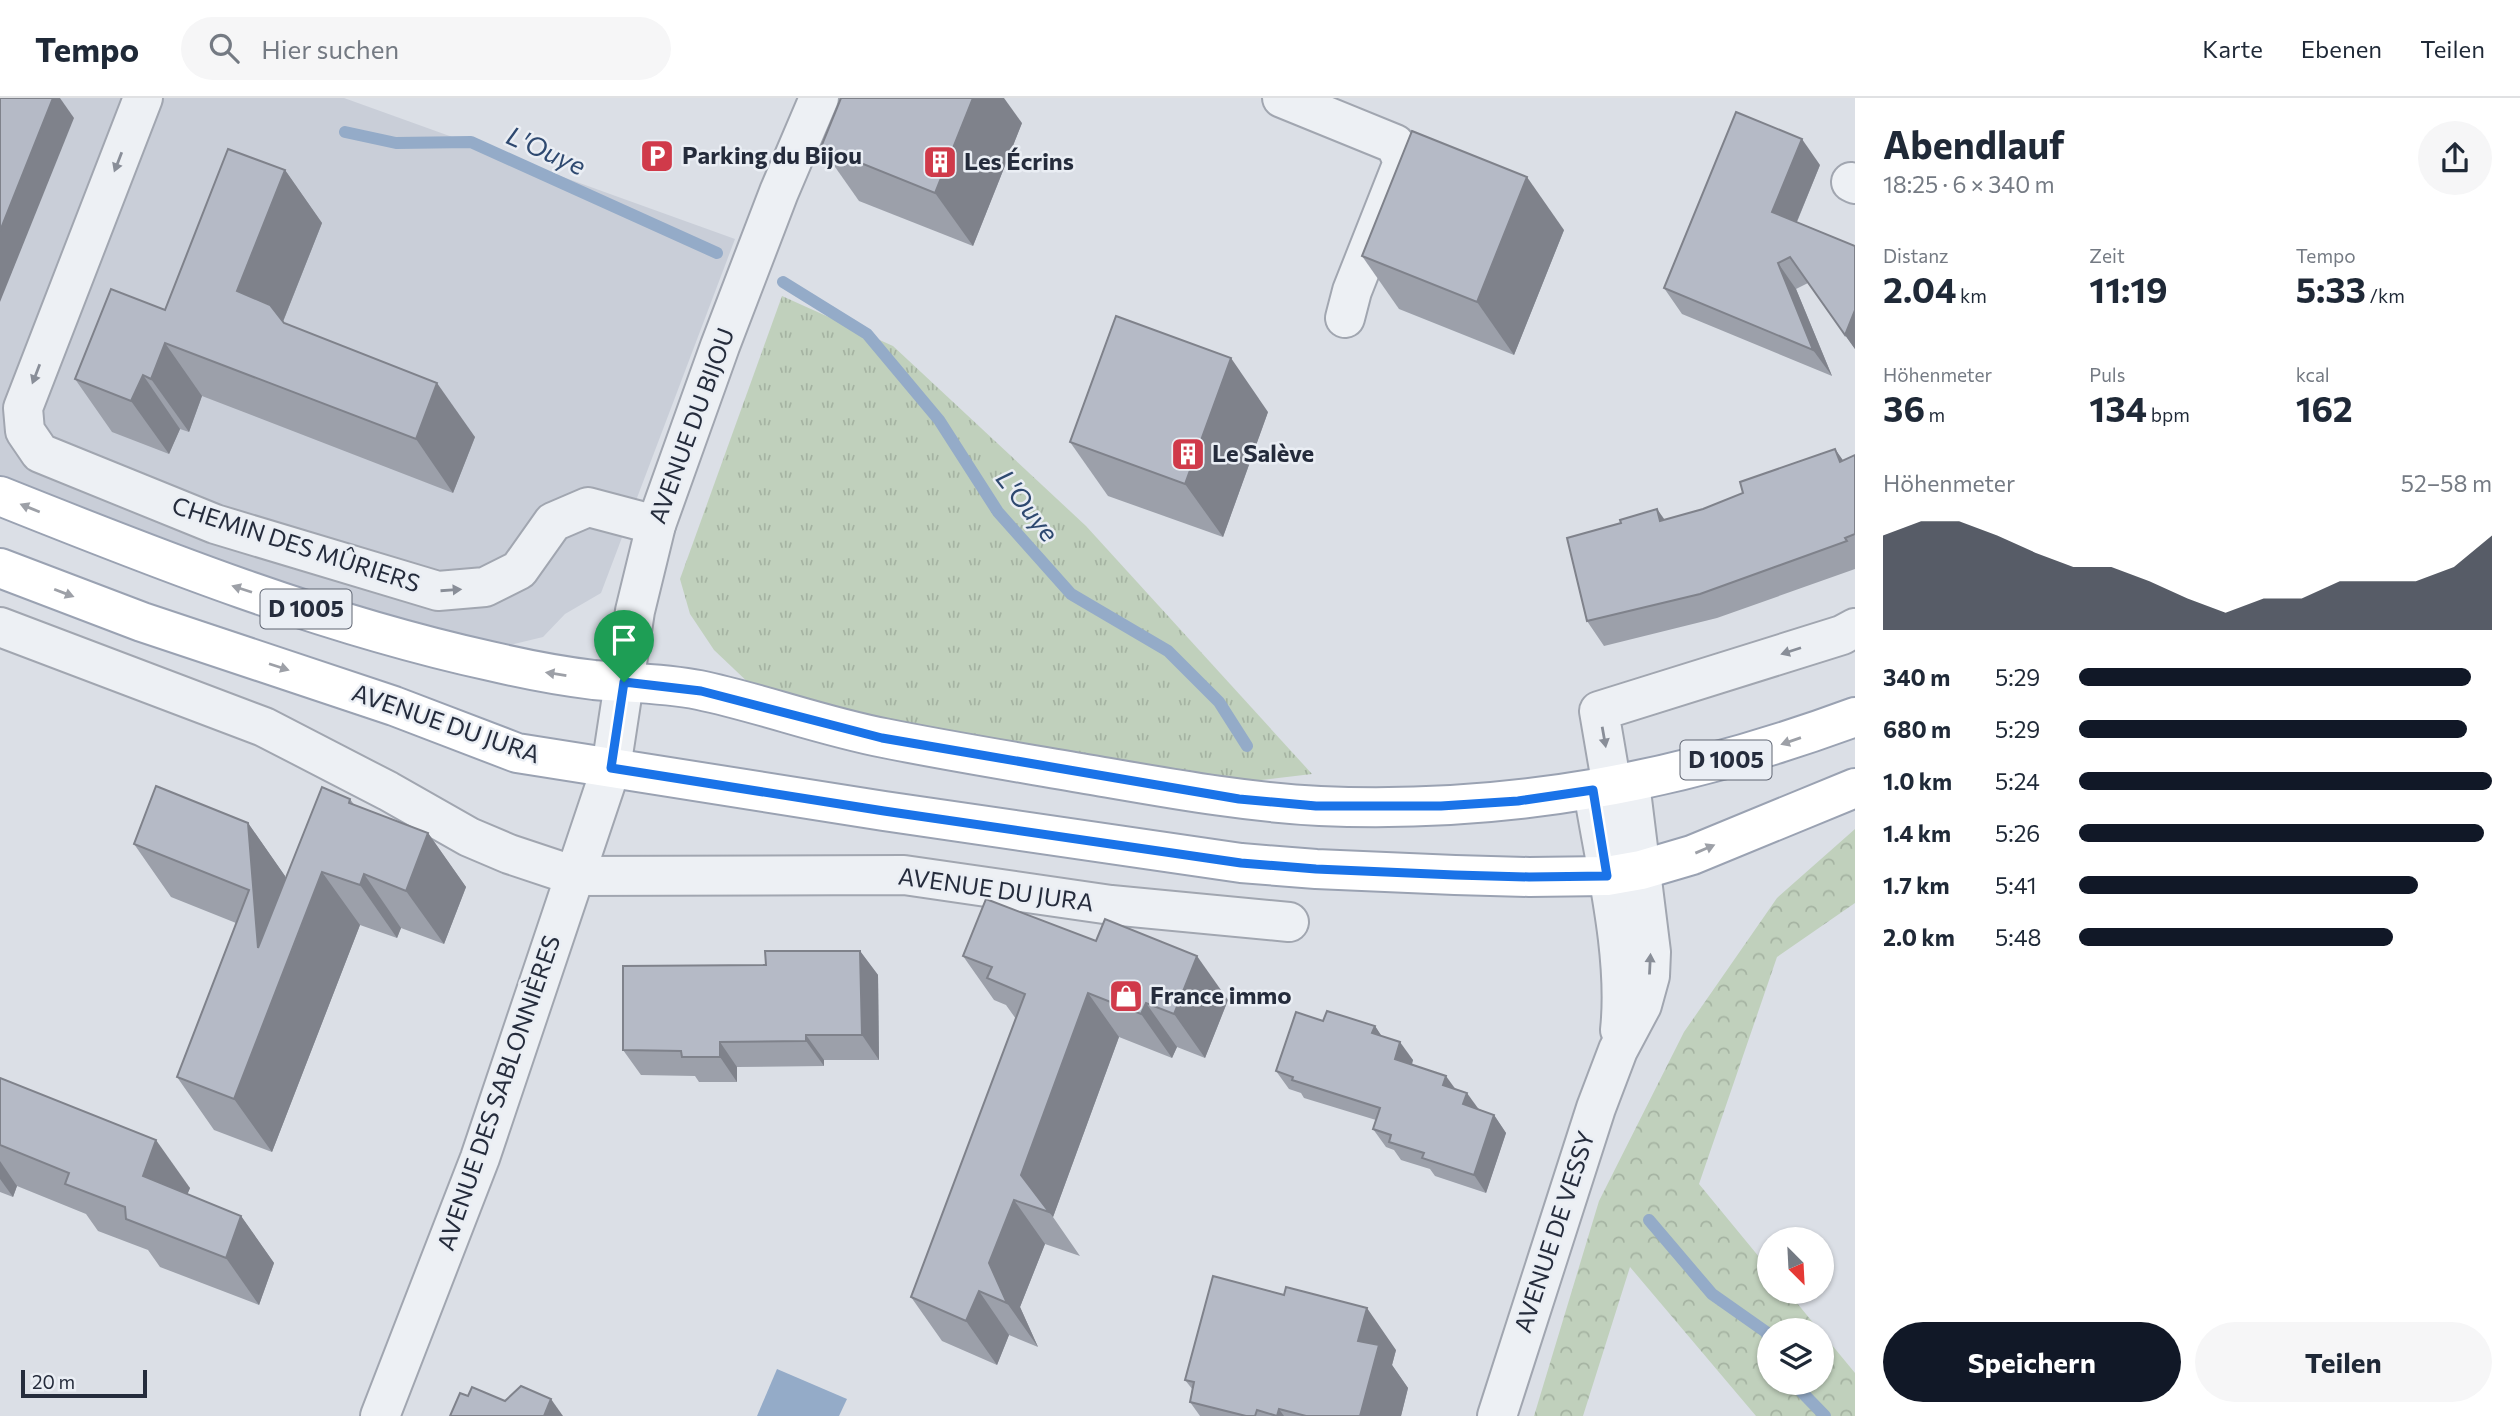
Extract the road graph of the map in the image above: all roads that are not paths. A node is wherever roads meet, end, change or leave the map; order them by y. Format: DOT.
graph roads {
  1 [pos="143,98"];
  2 [pos="819,98"];
  3 [pos="1282,98"];
  4 [pos="1345,318"];
  5 [pos="0,496"];
  6 [pos="656,525"];
  7 [pos="0,568"];
  8 [pos="0,627"];
  9 [pos="1855,628"];
  10 [pos="624,682"];
  11 [pos="1855,717"];
  12 [pos="611,768"];
  13 [pos="1612,787"];
  14 [pos="1855,788"];
  15 [pos="1624,873"];
  16 [pos="575,876"];
  17 [pos="1289,922"];
  18 [pos="380,1416"];
  19 [pos="1497,1416"];
  1 -- 6 [label="street, CHEMIN DES MÛRIERS, one-way"];
  2 -- 6 [label="street, AVENUE DU BIJOU"];
  3 -- 4 [label="street"];
  10 -- 5 [label="main road, D 1005, one-way"];
  6 -- 10 [label="street, AVENUE DU BIJOU"];
  7 -- 12 [label="main road, AVENUE DU JURA / D 1005, one-way"];
  8 -- 16 [label="street, AVENUE DU JURA"];
  9 -- 13 [label="street, AVENUE DE VESSY, one-way"];
  10 -- 12 [label="street, AVENUE DU BIJOU"];
  10 -- 13 [label="main road, D 1005"];
  11 -- 13 [label="main road, D 1005, one-way"];
  12 -- 15 [label="main road, AVENUE DU JURA / D 1005"];
  12 -- 16 [label="street, AVENUE DES SABLONNIÈRES"];
  13 -- 15 [label="street, AVENUE DE VESSY"];
  15 -- 14 [label="main road, AVENUE DU JURA / D 1005, one-way"];
  15 -- 19 [label="street, AVENUE DE VESSY"];
  16 -- 17 [label="street, AVENUE DU JURA"];
  16 -- 18 [label="street, AVENUE DES SABLONNIÈRES"];
}
